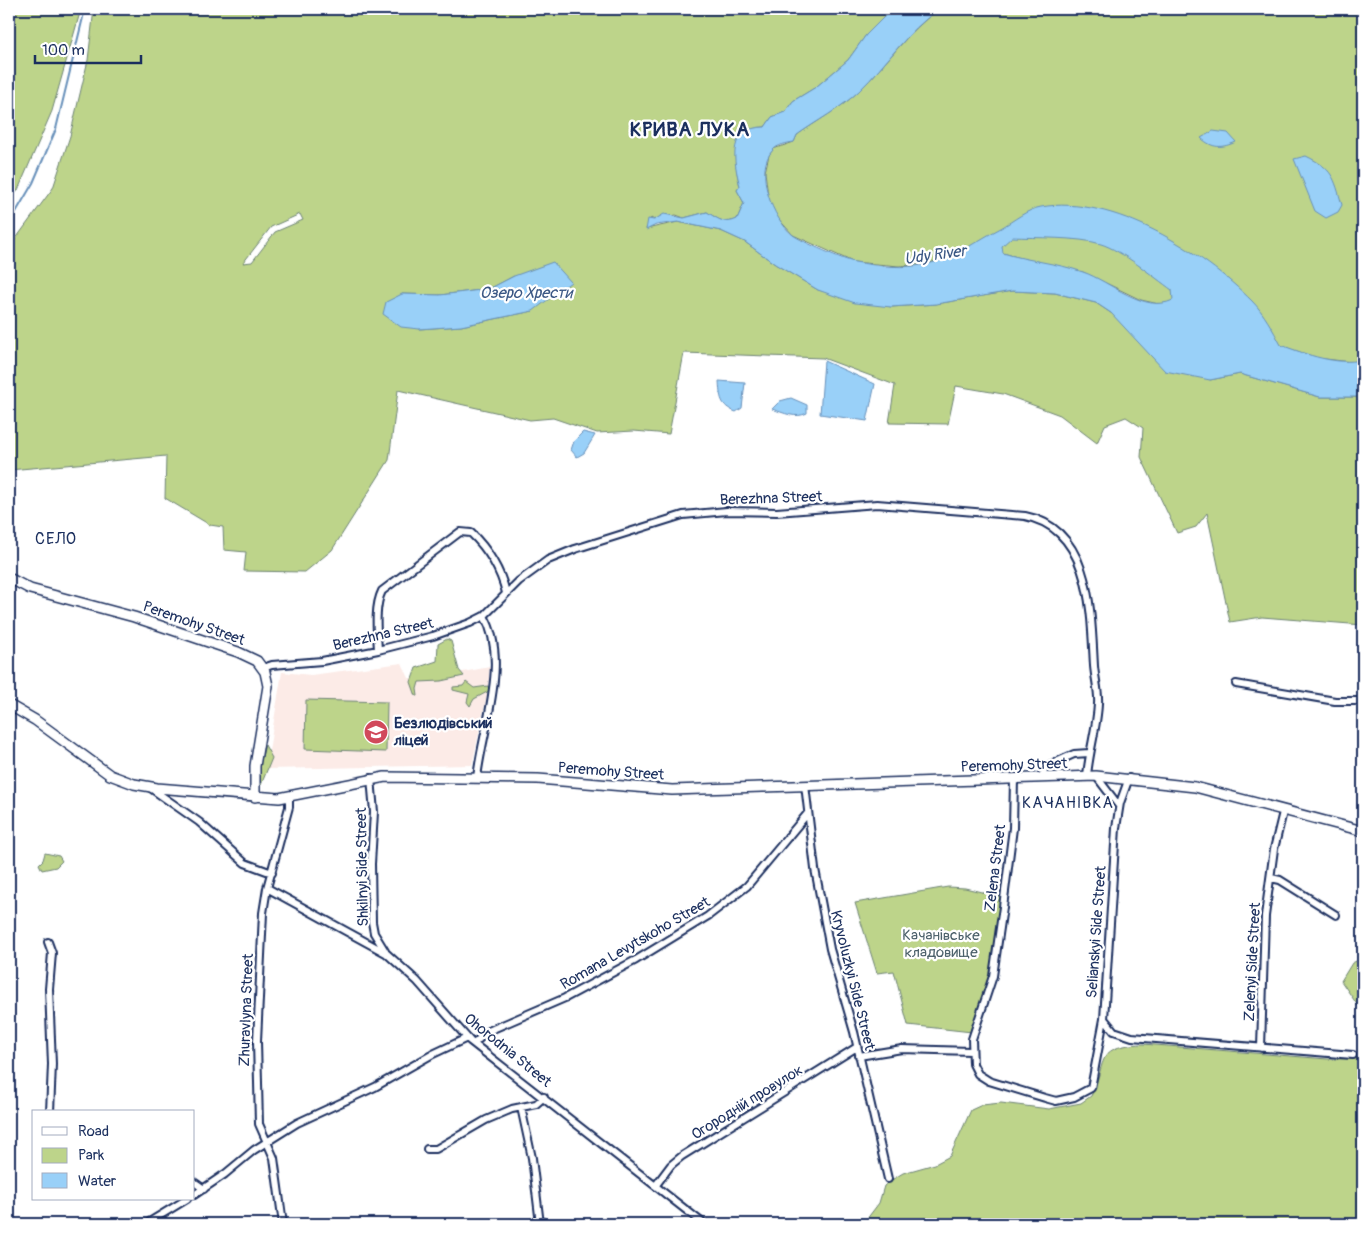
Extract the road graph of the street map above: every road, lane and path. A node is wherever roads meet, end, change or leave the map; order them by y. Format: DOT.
graph roads {
  1 [pos="9,578"];
  2 [pos="506,593"];
  3 [pos="484,616"];
  4 [pos="378,650"];
  5 [pos="263,668"];
  6 [pos="1236,684"];
  7 [pos="1363,702"];
  8 [pos="9,705"];
  9 [pos="1089,753"];
  10 [pos="1091,776"];
  11 [pos="1042,777"];
  12 [pos="371,778"];
  13 [pos="477,778"];
  14 [pos="1129,778"];
  15 [pos="1014,779"];
  16 [pos="805,785"];
  17 [pos="149,787"];
  18 [pos="289,796"];
  19 [pos="255,797"];
  20 [pos="1119,806"];
  21 [pos="1283,812"];
  22 [pos="808,813"];
  23 [pos="1363,831"];
  24 [pos="272,873"];
  25 [pos="1271,878"];
  26 [pos="267,888"];
  27 [pos="1336,915"];
  28 [pos="48,942"];
  29 [pos="386,953"];
  30 [pos="1104,1019"];
  31 [pos="467,1038"];
  32 [pos="474,1044"];
  33 [pos="857,1047"];
  34 [pos="1261,1048"];
  35 [pos="971,1051"];
  36 [pos="1353,1055"];
  37 [pos="859,1056"];
  38 [pos="1091,1088"];
  39 [pos="544,1097"];
  40 [pos="521,1107"];
  41 [pos="50,1110"];
  42 [pos="266,1141"];
  43 [pos="427,1149"];
  44 [pos="888,1179"];
  45 [pos="195,1183"];
  46 [pos="656,1185"];
  47 [pos="204,1189"];
  48 [pos="195,1194"];
  49 [pos="185,1200"];
  50 [pos="146,1224"];
  51 [pos="283,1224"];
  52 [pos="540,1224"];
  53 [pos="704,1224"];
  1 -- 5 [label="street, Peremohy Street"];
  2 -- 3 [label="street, Berezhna Street"];
  2 -- 4 [label="street"];
  2 -- 9 [label="street, Berezhna Street"];
  3 -- 4 [label="street, Berezhna Street"];
  3 -- 13 [label="street"];
  4 -- 5 [label="street, Berezhna Street"];
  5 -- 19 [label="street"];
  6 -- 7 [label="street"];
  8 -- 17 [label="street"];
  9 -- 10 [label="street, Berezhna Street"];
  9 -- 11 [label="street"];
  10 -- 11 [label="street, Peremohy Street"];
  10 -- 14 [label="street, Peremohy Street"];
  10 -- 20 [label="street"];
  11 -- 15 [label="street, Peremohy Street"];
  12 -- 13 [label="street, Peremohy Street"];
  12 -- 18 [label="street, Peremohy Street"];
  12 -- 29 [label="street, Shkilnyi Side Street"];
  13 -- 16 [label="street, Peremohy Street"];
  14 -- 20 [label="street, Selianskyi Side Street"];
  14 -- 21 [label="street, Peremohy Street"];
  15 -- 16 [label="street, Peremohy Street"];
  15 -- 35 [label="street, Zelena Street"];
  16 -- 22 [label="street, Kryvoluzkyi Side Street"];
  17 -- 19 [label="street, Peremohy Street"];
  17 -- 24 [label="street"];
  18 -- 19 [label="street, Peremohy Street"];
  18 -- 24 [label="street, Zhuravlyna Street"];
  20 -- 30 [label="street, Selianskyi Side Street"];
  21 -- 23 [label="street, Peremohy Street"];
  21 -- 25 [label="street, Zelenyi Side Street"];
  22 -- 32 [label="street, Romana Levytskoho Street"];
  22 -- 33 [label="street, Kryvoluzkyi Side Street"];
  24 -- 26 [label="street, Zhuravlyna Street"];
  25 -- 27 [label="street"];
  25 -- 34 [label="street, Zelenyi Side Street"];
  26 -- 29 [label="street, Ohorodnia Street"];
  26 -- 42 [label="street, Zhuravlyna Street"];
  28 -- 41 [label="street"];
  29 -- 31 [label="street, Ohorodnia Street"];
  30 -- 34 [label="street"];
  30 -- 38 [label="street, Selianskyi Side Street"];
  31 -- 32 [label="street, Ohorodnia Street"];
  31 -- 42 [label="street"];
  32 -- 39 [label="street, Ohorodnia Street"];
  33 -- 37 [label="street, Kryvoluzkyi Side Street"];
  33 -- 46 [label="street, Огородній провулок"];
  34 -- 36 [label="street"];
  35 -- 37 [label="street"];
  35 -- 38 [label="street, Zelena Street"];
  37 -- 44 [label="street, Kryvoluzkyi Side Street"];
  39 -- 40 [label="street"];
  39 -- 46 [label="street, Ohorodnia Street"];
  40 -- 43 [label="street"];
  40 -- 52 [label="street"];
  42 -- 47 [label="street"];
  42 -- 51 [label="street, Zhuravlyna Street"];
  45 -- 47 [label="street"];
  46 -- 53 [label="street, Ohorodnia Street"];
  47 -- 48 [label="street"];
  49 -- 50 [label="street"];
}
